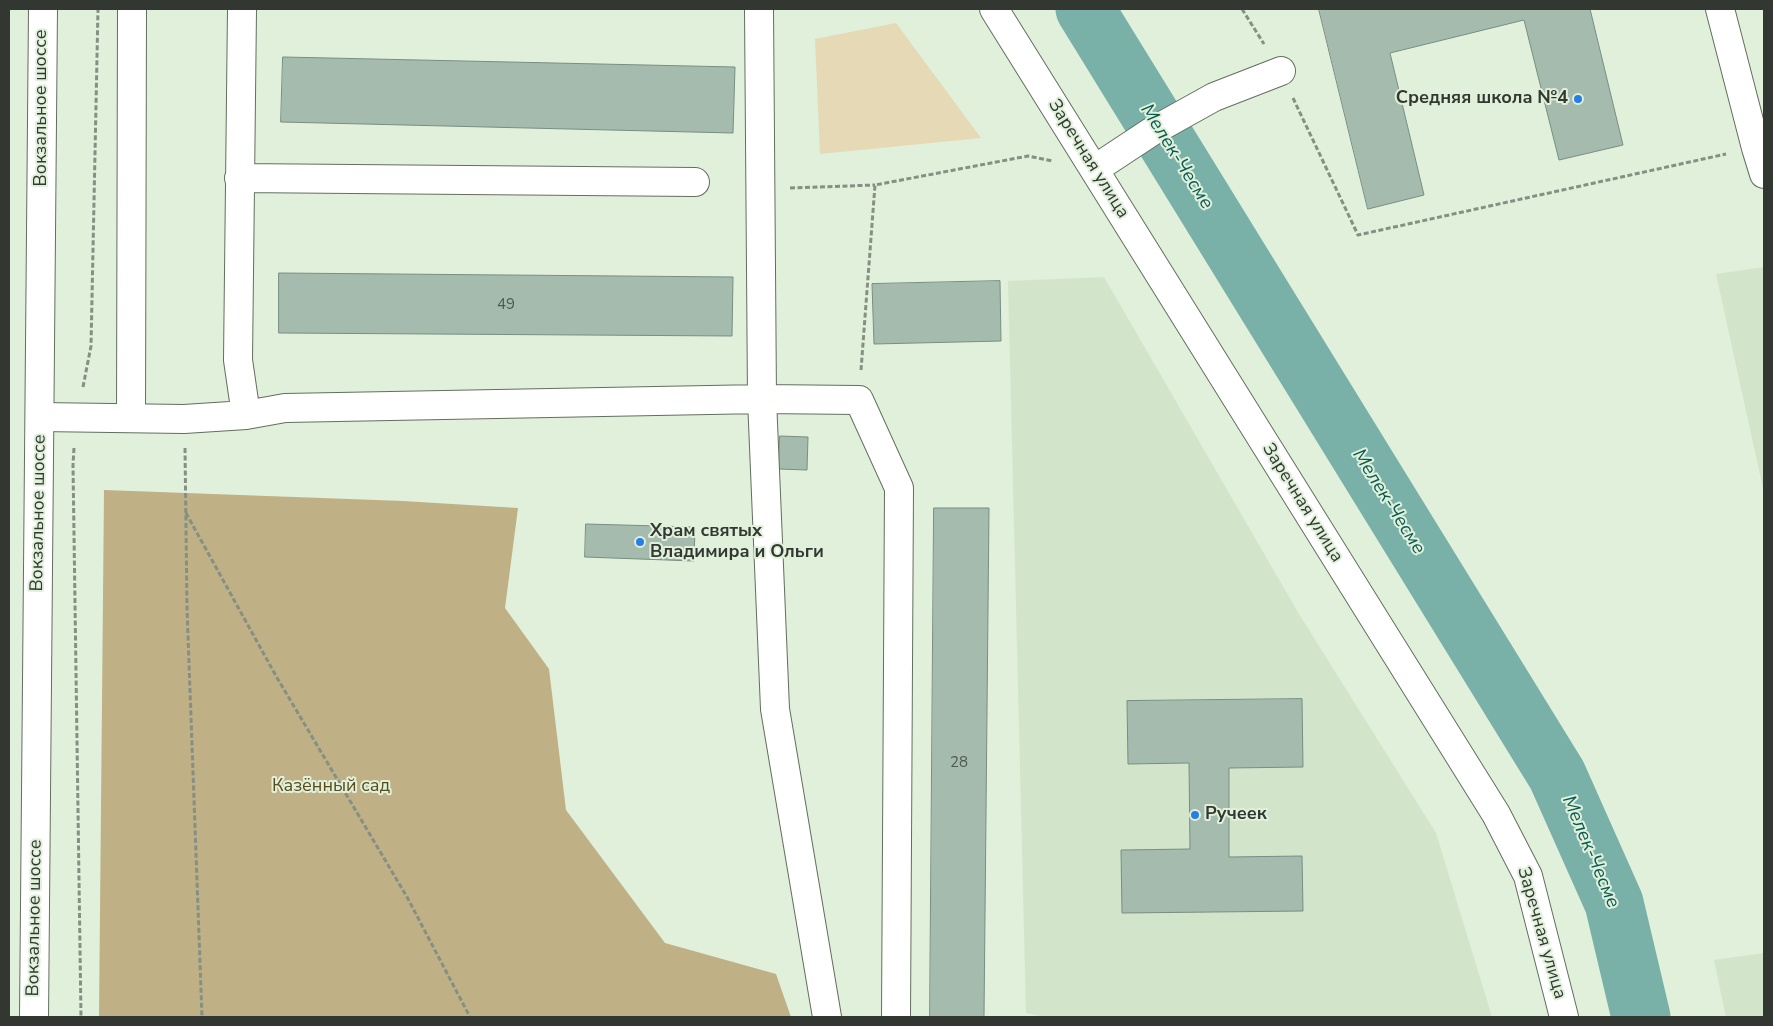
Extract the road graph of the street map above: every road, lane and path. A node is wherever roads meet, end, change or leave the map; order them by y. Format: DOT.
graph roads {
  1 [pos="43,9"];
  2 [pos="98,9"];
  3 [pos="132,9"];
  4 [pos="242,9"];
  5 [pos="759,9"];
  6 [pos="994,9"];
  7 [pos="1242,9"];
  8 [pos="1720,9"];
  9 [pos="1281,71"];
  10 [pos="1756,148"];
  11 [pos="1094,169"];
  12 [pos="1764,174"];
  13 [pos="239,178"];
  14 [pos="695,182"];
  15 [pos="875,185"];
  16 [pos="760,188"];
  17 [pos="762,399"];
  18 [pos="859,400"];
  19 [pos="246,414"];
  20 [pos="40,417"];
  21 [pos="78,418"];
  22 [pos="131,418"];
  23 [pos="184,419"];
  24 [pos="186,512"];
  25 [pos="34,1017"];
  26 [pos="80,1017"];
  27 [pos="202,1017"];
  28 [pos="470,1017"];
  29 [pos="827,1017"];
  30 [pos="896,1017"];
  31 [pos="1564,1017"];
  1 -- 20 [label="street, Вокзальное шоссе"];
  2 -- 21 [label="path"];
  3 -- 22 [label="street"];
  4 -- 13 [label="street"];
  5 -- 16 [label="street"];
  6 -- 11 [label="street, Заречная улица"];
  7 -- 9 [label="path"];
  8 -- 10 [label="street"];
  9 -- 10 [label="path"];
  9 -- 11 [label="street"];
  10 -- 12 [label="street"];
  11 -- 15 [label="path"];
  11 -- 31 [label="street, Заречная улица"];
  13 -- 14 [label="street"];
  13 -- 19 [label="street"];
  15 -- 16 [label="path"];
  15 -- 18 [label="path"];
  16 -- 17 [label="street"];
  17 -- 18 [label="street"];
  17 -- 19 [label="street"];
  17 -- 29 [label="street"];
  18 -- 30 [label="street"];
  19 -- 23 [label="street"];
  20 -- 21 [label="street"];
  20 -- 25 [label="street, Вокзальное шоссе"];
  21 -- 22 [label="street"];
  21 -- 26 [label="path"];
  22 -- 23 [label="street"];
  23 -- 24 [label="path"];
  24 -- 27 [label="path"];
  24 -- 28 [label="path"];
}
